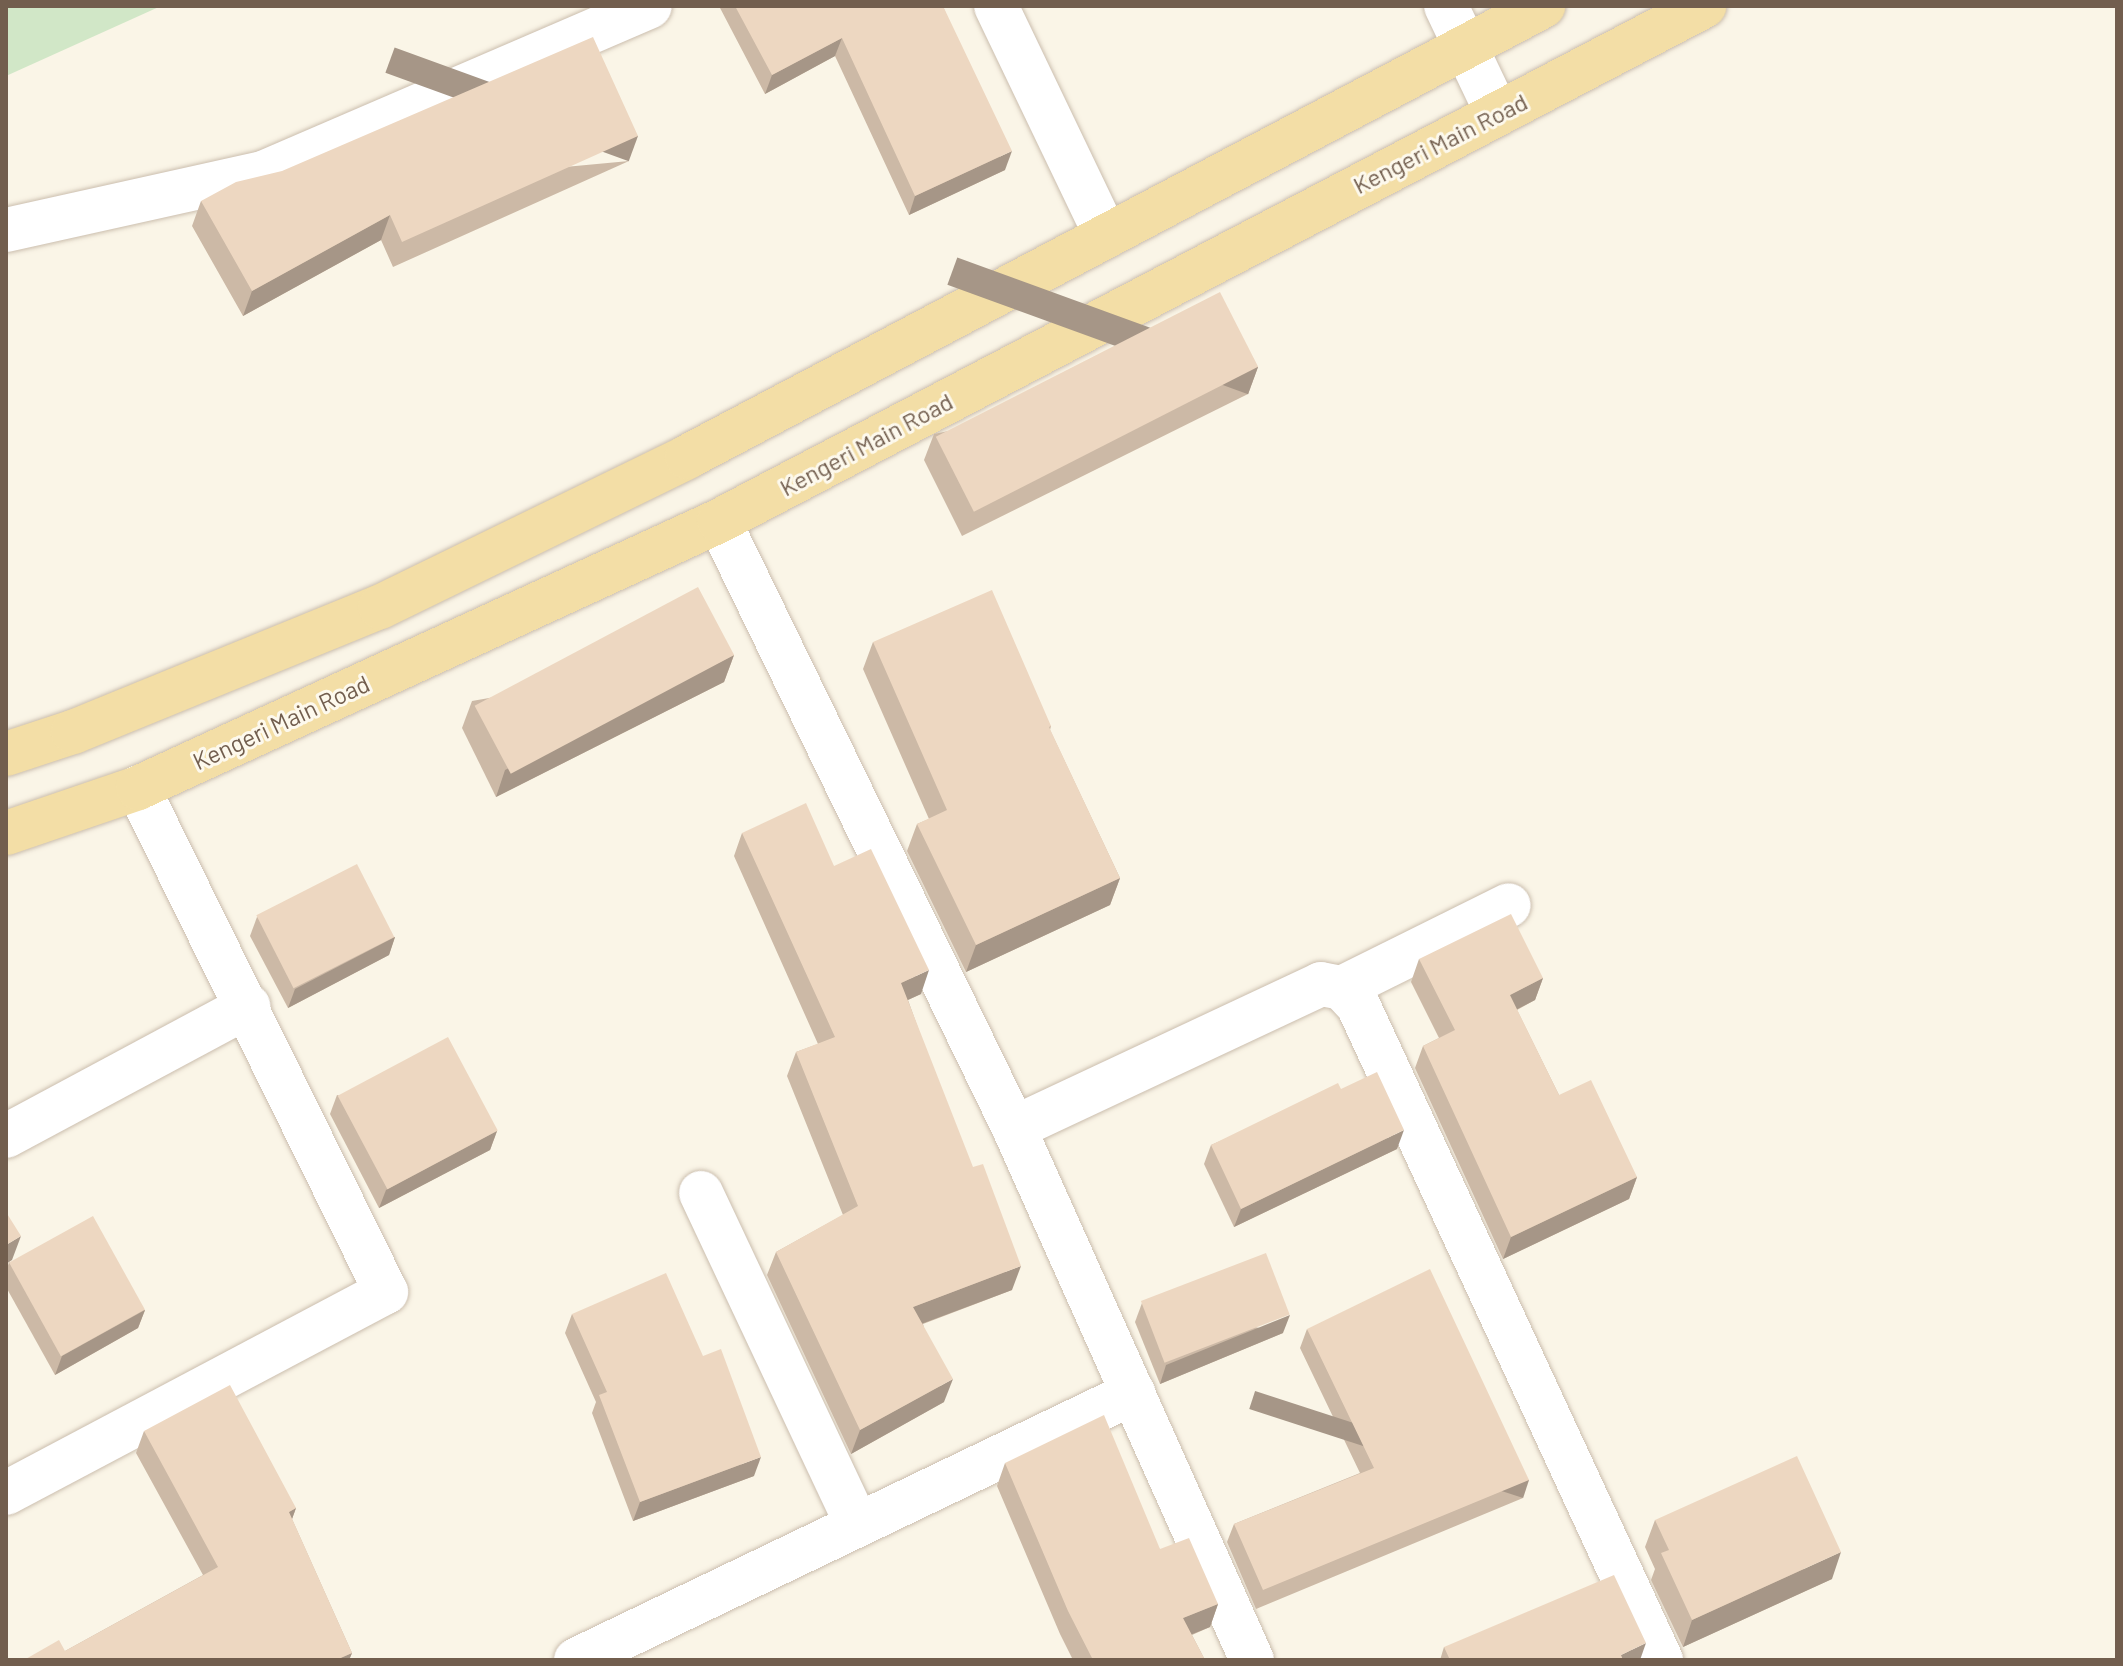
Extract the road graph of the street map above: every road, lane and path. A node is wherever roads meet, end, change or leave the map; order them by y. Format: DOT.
graph roads {
  1 [pos="650,6"];
  2 [pos="996,6"];
  3 [pos="1446,6"];
  4 [pos="1543,6"];
  5 [pos="1704,6"];
  6 [pos="1465,49"];
  7 [pos="1497,113"];
  8 [pos="6,230"];
  9 [pos="1106,236"];
  10 [pos="719,521"];
  11 [pos="6,754"];
  12 [pos="138,788"];
  13 [pos="6,833"];
  14 [pos="1509,905"];
  15 [pos="1342,988"];
  16 [pos="248,1006"];
  17 [pos="1014,1128"];
  18 [pos="6,1136"];
  19 [pos="701,1193"];
  20 [pos="1133,1393"];
  21 [pos="6,1493"];
  22 [pos="857,1525"];
  23 [pos="576,1660"];
  24 [pos="1252,1660"];
  25 [pos="1661,1660"];
  1 -- 8 [label="street"];
  2 -- 9 [label="street"];
  3 -- 6 [label="street"];
  4 -- 6 [label="main road"];
  5 -- 7 [label="main road, Kengeri Main Road"];
  6 -- 7 [label="street"];
  6 -- 9 [label="main road"];
  7 -- 10 [label="main road, Kengeri Main Road"];
  9 -- 11 [label="main road"];
  10 -- 12 [label="main road, Kengeri Main Road"];
  10 -- 17 [label="street"];
  12 -- 13 [label="main road, Kengeri Main Road"];
  12 -- 16 [label="street"];
  14 -- 15 [label="street"];
  15 -- 17 [label="street"];
  15 -- 25 [label="street"];
  16 -- 18 [label="street"];
  16 -- 21 [label="street"];
  17 -- 20 [label="street"];
  19 -- 22 [label="street"];
  20 -- 22 [label="street"];
  20 -- 24 [label="street"];
  22 -- 23 [label="street"];
}
